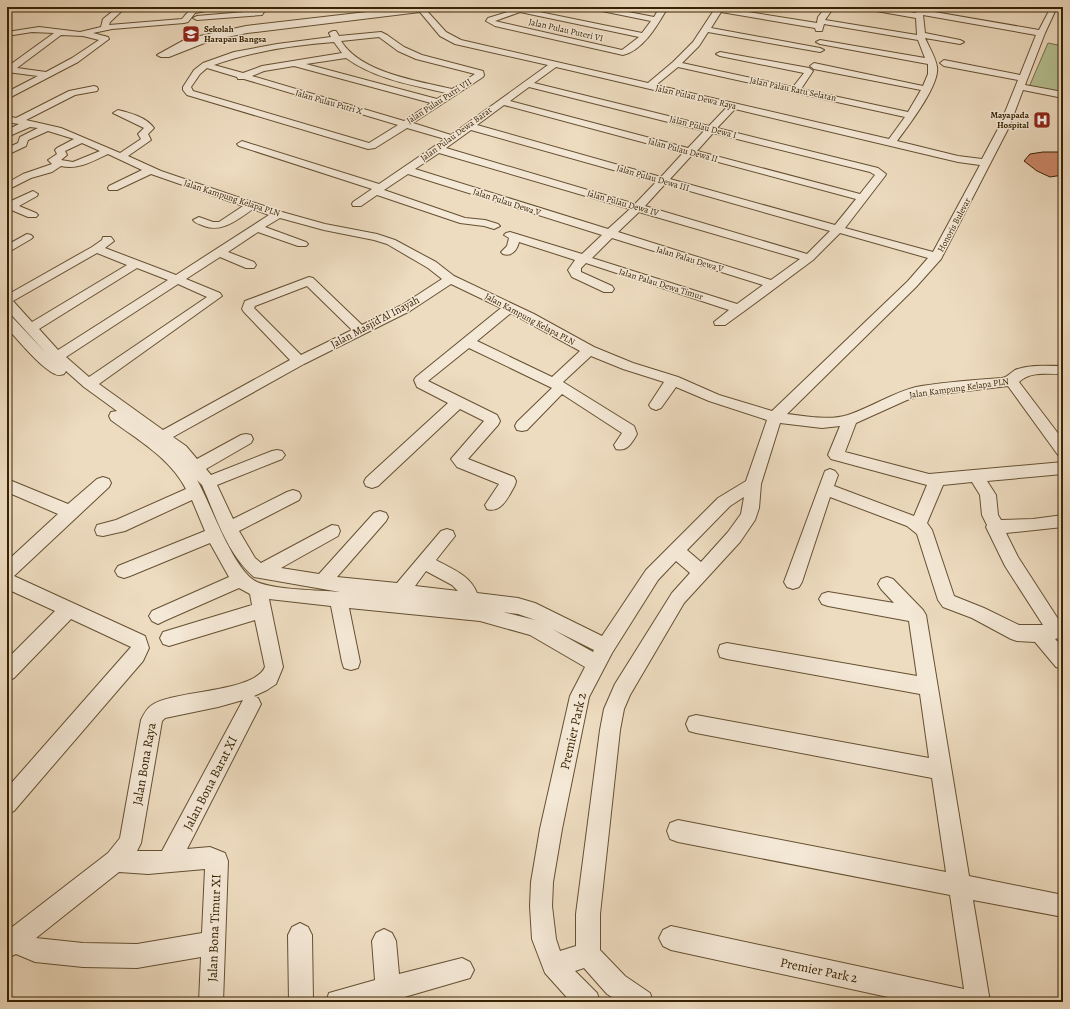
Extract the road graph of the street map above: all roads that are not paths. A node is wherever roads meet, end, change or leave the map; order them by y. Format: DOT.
graph roads {
  1 [pos="122,7"];
  2 [pos="186,7"];
  3 [pos="213,7"];
  4 [pos="259,7"];
  5 [pos="432,7"];
  6 [pos="503,7"];
  7 [pos="592,7"];
  8 [pos="664,7"];
  9 [pos="830,7"];
  10 [pos="865,7"];
  11 [pos="1053,7"];
  12 [pos="719,8"];
  13 [pos="421,9"];
  14 [pos="1063,9"];
  15 [pos="520,10"];
  16 [pos="194,12"];
  17 [pos="919,12"];
  18 [pos="187,19"];
  19 [pos="328,20"];
  20 [pos="656,20"];
  21 [pos="820,23"];
  22 [pos="105,28"];
  23 [pos="706,29"];
  24 [pos="84,33"];
  25 [pos="1041,33"];
  26 [pos="7,34"];
  27 [pos="59,34"];
  28 [pos="643,36"];
  29 [pos="921,36"];
  30 [pos="209,37"];
  31 [pos="336,40"];
  32 [pos="960,42"];
  33 [pos="820,46"];
  34 [pos="720,54"];
  35 [pos="348,56"];
  36 [pos="931,62"];
  37 [pos="944,63"];
  38 [pos="295,64"];
  39 [pos="555,64"];
  40 [pos="676,64"];
  41 [pos="206,65"];
  42 [pos="8,68"];
  43 [pos="811,68"];
  44 [pos="24,72"];
  45 [pos="48,75"];
  46 [pos="241,77"];
  47 [pos="8,80"];
  48 [pos="1022,82"];
  49 [pos="528,84"];
  50 [pos="650,86"];
  51 [pos="94,89"];
  52 [pos="927,89"];
  53 [pos="795,90"];
  54 [pos="452,92"];
  55 [pos="1063,95"];
  56 [pos="7,96"];
  57 [pos="437,102"];
  58 [pos="502,102"];
  59 [pos="734,105"];
  60 [pos="118,113"];
  61 [pos="909,115"];
  62 [pos="17,121"];
  63 [pos="404,124"];
  64 [pos="470,124"];
  65 [pos="46,128"];
  66 [pos="711,129"];
  67 [pos="7,134"];
  68 [pos="452,138"];
  69 [pos="82,139"];
  70 [pos="891,142"];
  71 [pos="242,144"];
  72 [pos="438,149"];
  73 [pos="107,151"];
  74 [pos="689,151"];
  75 [pos="7,152"];
  76 [pos="120,157"];
  77 [pos="59,163"];
  78 [pos="986,163"];
  79 [pos="151,170"];
  80 [pos="406,170"];
  81 [pos="665,179"];
  82 [pos="7,188"];
  83 [pos="113,188"];
  84 [pos="378,189"];
  85 [pos="864,198"];
  86 [pos="358,204"];
  87 [pos="252,205"];
  88 [pos="637,208"];
  89 [pos="278,214"];
  90 [pos="32,216"];
  91 [pos="199,220"];
  92 [pos="494,226"];
  93 [pos="840,227"];
  94 [pos="257,228"];
  95 [pos="609,234"];
  96 [pos="27,237"];
  97 [pos="302,244"];
  98 [pos="96,249"];
  99 [pos="7,250"];
  100 [pos="219,252"];
  101 [pos="507,252"];
  102 [pos="939,254"];
  103 [pos="809,258"];
  104 [pos="582,259"];
  105 [pos="136,264"];
  106 [pos="250,265"];
  107 [pos="176,279"];
  108 [pos="450,279"];
  109 [pos="772,284"];
  110 [pos="608,290"];
  111 [pos="7,291"];
  112 [pos="7,301"];
  113 [pos="509,308"];
  114 [pos="739,309"];
  115 [pos="7,320"];
  116 [pos="720,322"];
  117 [pos="32,328"];
  118 [pos="361,332"];
  119 [pos="468,342"];
  120 [pos="589,350"];
  121 [pos="53,360"];
  122 [pos="299,361"];
  123 [pos="1063,370"];
  124 [pos="673,380"];
  125 [pos="1011,381"];
  126 [pos="89,384"];
  127 [pos="557,386"];
  128 [pos="457,403"];
  129 [pos="656,405"];
  130 [pos="775,417"];
  131 [pos="850,420"];
  132 [pos="522,426"];
  133 [pos="156,439"];
  134 [pos="246,439"];
  135 [pos="621,445"];
  136 [pos="1061,447"];
  137 [pos="276,455"];
  138 [pos="196,466"];
  139 [pos="1063,468"];
  140 [pos="976,475"];
  141 [pos="937,480"];
  142 [pos="372,482"];
  143 [pos="103,483"];
  144 [pos="753,484"];
  145 [pos="7,485"];
  146 [pos="202,487"];
  147 [pos="294,496"];
  148 [pos="493,505"];
  149 [pos="70,512"];
  150 [pos="380,517"];
  151 [pos="1063,521"];
  152 [pos="918,525"];
  153 [pos="994,527"];
  154 [pos="103,530"];
  155 [pos="222,531"];
  156 [pos="332,531"];
  157 [pos="446,536"];
  158 [pos="676,552"];
  159 [pos="424,562"];
  160 [pos="124,571"];
  161 [pos="7,572"];
  162 [pos="702,573"];
  163 [pos="242,579"];
  164 [pos="259,580"];
  165 [pos="7,581"];
  166 [pos="323,582"];
  167 [pos="793,582"];
  168 [pos="887,584"];
  169 [pos="401,591"];
  170 [pos="347,596"];
  171 [pos="828,599"];
  172 [pos="470,600"];
  173 [pos="69,609"];
  174 [pos="262,610"];
  175 [pos="917,615"];
  176 [pos="158,616"];
  177 [pos="1051,631"];
  178 [pos="169,638"];
  179 [pos="605,647"];
  180 [pos="727,651"];
  181 [pos="1063,661"];
  182 [pos="351,662"];
  183 [pos="595,663"];
  184 [pos="7,672"];
  185 [pos="928,687"];
  186 [pos="251,704"];
  187 [pos="696,724"];
  188 [pos="941,770"];
  189 [pos="7,804"];
  190 [pos="678,831"];
  191 [pos="116,861"];
  192 [pos="169,861"];
  193 [pos="960,886"];
  194 [pos="1063,906"];
  195 [pos="300,935"];
  196 [pos="671,938"];
  197 [pos="384,941"];
  198 [pos="10,943"];
  199 [pos="213,943"];
  200 [pos="588,955"];
  201 [pos="553,965"];
  202 [pos="462,970"];
  203 [pos="388,996"];
  204 [pos="211,1002"];
  205 [pos="301,1002"];
  206 [pos="338,1002"];
  207 [pos="588,1002"];
  208 [pos="640,1002"];
  209 [pos="967,1002"];
  210 [pos="978,1002"];
  1 -- 22 [label="street"];
  2 -- 16 [label="street"];
  3 -- 16 [label="street"];
  4 -- 18 [label="street"];
  5 -- 13 [label="street"];
  6 -- 15 [label="street"];
  7 -- 20 [label="street"];
  8 -- 20 [label="street"];
  9 -- 21 [label="street"];
  10 -- 17 [label="street"];
  11 -- 14 [label="street"];
  11 -- 25 [label="street, Honoris Bulevar"];
  12 -- 21 [label="street"];
  12 -- 23 [label="street"];
  13 -- 19 [label="street"];
  13 -- 39 [label="street, Jalan Pulau Dewa Raya"];
  15 -- 28 [label="street"];
  15 -- 28 [label="street, Jalan Pulau Puteri VI"];
  16 -- 18 [label="street"];
  17 -- 25 [label="street"];
  17 -- 29 [label="street"];
  18 -- 22 [label="street"];
  19 -- 30 [label="street"];
  19 -- 31 [label="street"];
  20 -- 28 [label="street"];
  21 -- 29 [label="street"];
  21 -- 33 [label="street"];
  22 -- 24 [label="street"];
  23 -- 33 [label="street"];
  23 -- 40 [label="street"];
  24 -- 27 [label="street"];
  24 -- 45 [label="street"];
  25 -- 48 [label="street, Honoris Bulevar"];
  26 -- 27 [label="street"];
  27 -- 42 [label="street"];
  29 -- 32 [label="street"];
  29 -- 36 [label="street"];
  30 -- 30 [label="street"];
  31 -- 35 [label="street"];
  31 -- 41 [label="street, Jalan Pulau Putri VII"];
  31 -- 54 [label="street, Jalan Pulau Putri VII"];
  33 -- 36 [label="street"];
  33 -- 43 [label="street"];
  34 -- 43 [label="street"];
  35 -- 38 [label="street"];
  35 -- 54 [label="street"];
  36 -- 52 [label="street"];
  37 -- 48 [label="street"];
  38 -- 46 [label="street"];
  38 -- 57 [label="street"];
  39 -- 49 [label="street, Jalan Pulau Dewa Barat"];
  39 -- 50 [label="street, Jalan Pulau Dewa Raya"];
  40 -- 50 [label="street"];
  40 -- 53 [label="street, Jalan Palau Ratu Selatan"];
  41 -- 46 [label="street, Jalan Pulau Putri X"];
  41 -- 63 [label="street, Jalan Pulau Putri VII"];
  42 -- 44 [label="street"];
  43 -- 52 [label="street"];
  43 -- 53 [label="street"];
  44 -- 45 [label="street"];
  44 -- 47 [label="street"];
  45 -- 56 [label="street"];
  46 -- 63 [label="street, Jalan Pulau Putri X"];
  48 -- 55 [label="street"];
  48 -- 78 [label="street, Honoris Bulevar"];
  49 -- 58 [label="street, Jalan Pulau Dewa Barat"];
  49 -- 66 [label="street, Jalan Pulau Dewa I"];
  50 -- 59 [label="street, Jalan Pulau Dewa Raya"];
  51 -- 62 [label="street"];
  52 -- 61 [label="street"];
  53 -- 61 [label="street, Jalan Palau Ratu Selatan"];
  54 -- 57 [label="street, Jalan Pulau Putri VII"];
  57 -- 63 [label="street, Jalan Pulau Putri VII"];
  58 -- 64 [label="street, Jalan Pulau Dewa Barat"];
  58 -- 74 [label="street, Jalan Pulau Dewa II"];
  59 -- 66 [label="street"];
  59 -- 70 [label="street, Jalan Pulau Dewa Raya"];
  60 -- 76 [label="street"];
  61 -- 70 [label="street"];
  62 -- 65 [label="street, Jalan Kampung Kelapa PLN"];
  62 -- 67 [label="street"];
  63 -- 68 [label="street, Jalan Pulau Putri X"];
  64 -- 68 [label="street, Jalan Pulau Dewa Barat"];
  64 -- 81 [label="street, Jalan Pulau Dewa III"];
  65 -- 69 [label="street, Jalan Kampung Kelapa PLN"];
  65 -- 75 [label="street"];
  66 -- 74 [label="street"];
  66 -- 85 [label="street, Jalan Pulau Dewa I"];
  68 -- 72 [label="street, Jalan Pulau Dewa Barat"];
  69 -- 73 [label="street, Jalan Kampung Kelapa PLN"];
  69 -- 77 [label="street"];
  70 -- 78 [label="street, Jalan Pulau Dewa Raya"];
  71 -- 84 [label="street"];
  72 -- 80 [label="street, Jalan Pulau Dewa Barat"];
  72 -- 88 [label="street, Jalan Pulau Dewa IV"];
  73 -- 76 [label="street, Jalan Kampung Kelapa PLN"];
  73 -- 77 [label="street"];
  74 -- 81 [label="street"];
  74 -- 85 [label="street, Jalan Pulau Dewa II"];
  76 -- 79 [label="street, Jalan Kampung Kelapa PLN"];
  77 -- 82 [label="street"];
  78 -- 102 [label="street, Honoris Bulevar"];
  79 -- 83 [label="street"];
  79 -- 87 [label="street, Jalan Kampung Kelapa PLN"];
  80 -- 84 [label="street, Jalan Pulau Dewa Barat"];
  80 -- 95 [label="street, Jalan Pulau Dewa V"];
  81 -- 88 [label="street"];
  81 -- 93 [label="street, Jalan Pulau Dewa III"];
  82 -- 90 [label="street"];
  84 -- 86 [label="street, Jalan Pulau Dewa Barat"];
  84 -- 92 [label="street"];
  85 -- 93 [label="street"];
  87 -- 89 [label="street, Jalan Kampung Kelapa PLN"];
  87 -- 91 [label="street"];
  88 -- 95 [label="street"];
  88 -- 103 [label="street, Jalan Pulau Dewa IV"];
  89 -- 94 [label="street"];
  89 -- 108 [label="street, Jalan Kampung Kelapa PLN"];
  93 -- 102 [label="street, Jalan Pulau Dewa III"];
  93 -- 103 [label="street"];
  94 -- 97 [label="street"];
  94 -- 100 [label="street"];
  95 -- 104 [label="street"];
  95 -- 109 [label="street, Jalan Palau Dewa V"];
  96 -- 99 [label="street"];
  98 -- 105 [label="street"];
  98 -- 111 [label="street"];
  98 -- 112 [label="street"];
  100 -- 106 [label="street"];
  100 -- 107 [label="street"];
  101 -- 104 [label="street, Jalan Palau Dewa Timur"];
  102 -- 130 [label="street, Honoris Bulevar"];
  103 -- 109 [label="street"];
  104 -- 110 [label="street"];
  104 -- 114 [label="street, Jalan Palau Dewa Timur"];
  105 -- 107 [label="street"];
  105 -- 117 [label="street"];
  107 -- 121 [label="street"];
  107 -- 126 [label="street"];
  108 -- 113 [label="street, Jalan Kampung Kelapa PLN"];
  108 -- 118 [label="street, Jalan Masjid Al Inayah"];
  109 -- 114 [label="street"];
  112 -- 117 [label="street"];
  113 -- 119 [label="street"];
  113 -- 120 [label="street, Jalan Kampung Kelapa PLN"];
  114 -- 116 [label="street"];
  115 -- 121 [label="street"];
  117 -- 121 [label="street"];
  118 -- 122 [label="street, Jalan Masjid Al Inayah"];
  118 -- 122 [label="street"];
  119 -- 127 [label="street"];
  119 -- 128 [label="street"];
  120 -- 124 [label="street, Jalan Kampung Kelapa PLN"];
  120 -- 127 [label="street"];
  121 -- 126 [label="street"];
  121 -- 133 [label="street"];
  122 -- 133 [label="street, Jalan Masjid Al Inayah"];
  123 -- 125 [label="street, Jalan Kampung Kelapa PLN"];
  124 -- 129 [label="street"];
  124 -- 130 [label="street, Jalan Kampung Kelapa PLN"];
  125 -- 131 [label="street, Jalan Kampung Kelapa PLN"];
  125 -- 136 [label="street"];
  126 -- 133 [label="street"];
  127 -- 132 [label="street"];
  127 -- 135 [label="street"];
  128 -- 142 [label="street"];
  128 -- 148 [label="street"];
  130 -- 131 [label="street, Jalan Kampung Kelapa PLN"];
  130 -- 144 [label="street"];
  131 -- 141 [label="street"];
  133 -- 138 [label="street"];
  133 -- 146 [label="street"];
  134 -- 138 [label="street"];
  137 -- 146 [label="street"];
  138 -- 146 [label="street"];
  139 -- 140 [label="street"];
  140 -- 141 [label="street"];
  140 -- 153 [label="street"];
  141 -- 152 [label="street"];
  143 -- 149 [label="street"];
  144 -- 158 [label="street, Premier Park 2"];
  144 -- 162 [label="street"];
  145 -- 149 [label="street"];
  146 -- 154 [label="street"];
  146 -- 155 [label="street"];
  147 -- 155 [label="street"];
  149 -- 161 [label="street"];
  150 -- 166 [label="street"];
  151 -- 153 [label="street"];
  152 -- 167 [label="street"];
  152 -- 177 [label="street"];
  153 -- 177 [label="street"];
  155 -- 160 [label="street"];
  155 -- 163 [label="street"];
  155 -- 164 [label="street"];
  156 -- 164 [label="street"];
  157 -- 159 [label="street"];
  158 -- 162 [label="street"];
  158 -- 179 [label="street, Premier Park 2"];
  159 -- 169 [label="street"];
  159 -- 172 [label="street"];
  162 -- 200 [label="street"];
  163 -- 164 [label="street"];
  163 -- 176 [label="street"];
  164 -- 166 [label="street"];
  164 -- 170 [label="street"];
  164 -- 174 [label="street, Jalan Bona Raya"];
  165 -- 173 [label="street"];
  166 -- 170 [label="street"];
  168 -- 175 [label="street"];
  169 -- 170 [label="street"];
  169 -- 172 [label="street"];
  170 -- 182 [label="street"];
  170 -- 183 [label="street"];
  171 -- 175 [label="street"];
  172 -- 179 [label="street"];
  173 -- 184 [label="street"];
  173 -- 189 [label="street"];
  174 -- 178 [label="street"];
  174 -- 191 [label="street, Jalan Bona Raya"];
  175 -- 185 [label="street"];
  177 -- 181 [label="street"];
  179 -- 183 [label="street, Premier Park 2"];
  180 -- 185 [label="street"];
  183 -- 201 [label="street, Premier Park 2"];
  185 -- 188 [label="street"];
  186 -- 192 [label="street, Jalan Bona Barat XI"];
  187 -- 188 [label="street"];
  188 -- 193 [label="street"];
  190 -- 193 [label="street"];
  191 -- 192 [label="street, Jalan Bona Timur XI"];
  191 -- 198 [label="street, Jalan Bona Raya"];
  192 -- 199 [label="street, Jalan Bona Timur XI"];
  193 -- 194 [label="street"];
  193 -- 210 [label="street"];
  195 -- 205 [label="street"];
  196 -- 209 [label="street, Premier Park 2"];
  197 -- 203 [label="street"];
  198 -- 199 [label="street"];
  199 -- 204 [label="street, Jalan Bona Timur XI"];
  200 -- 201 [label="street"];
  200 -- 208 [label="street"];
  201 -- 207 [label="street, Premier Park 2"];
  202 -- 203 [label="street"];
  203 -- 206 [label="street"];
}
